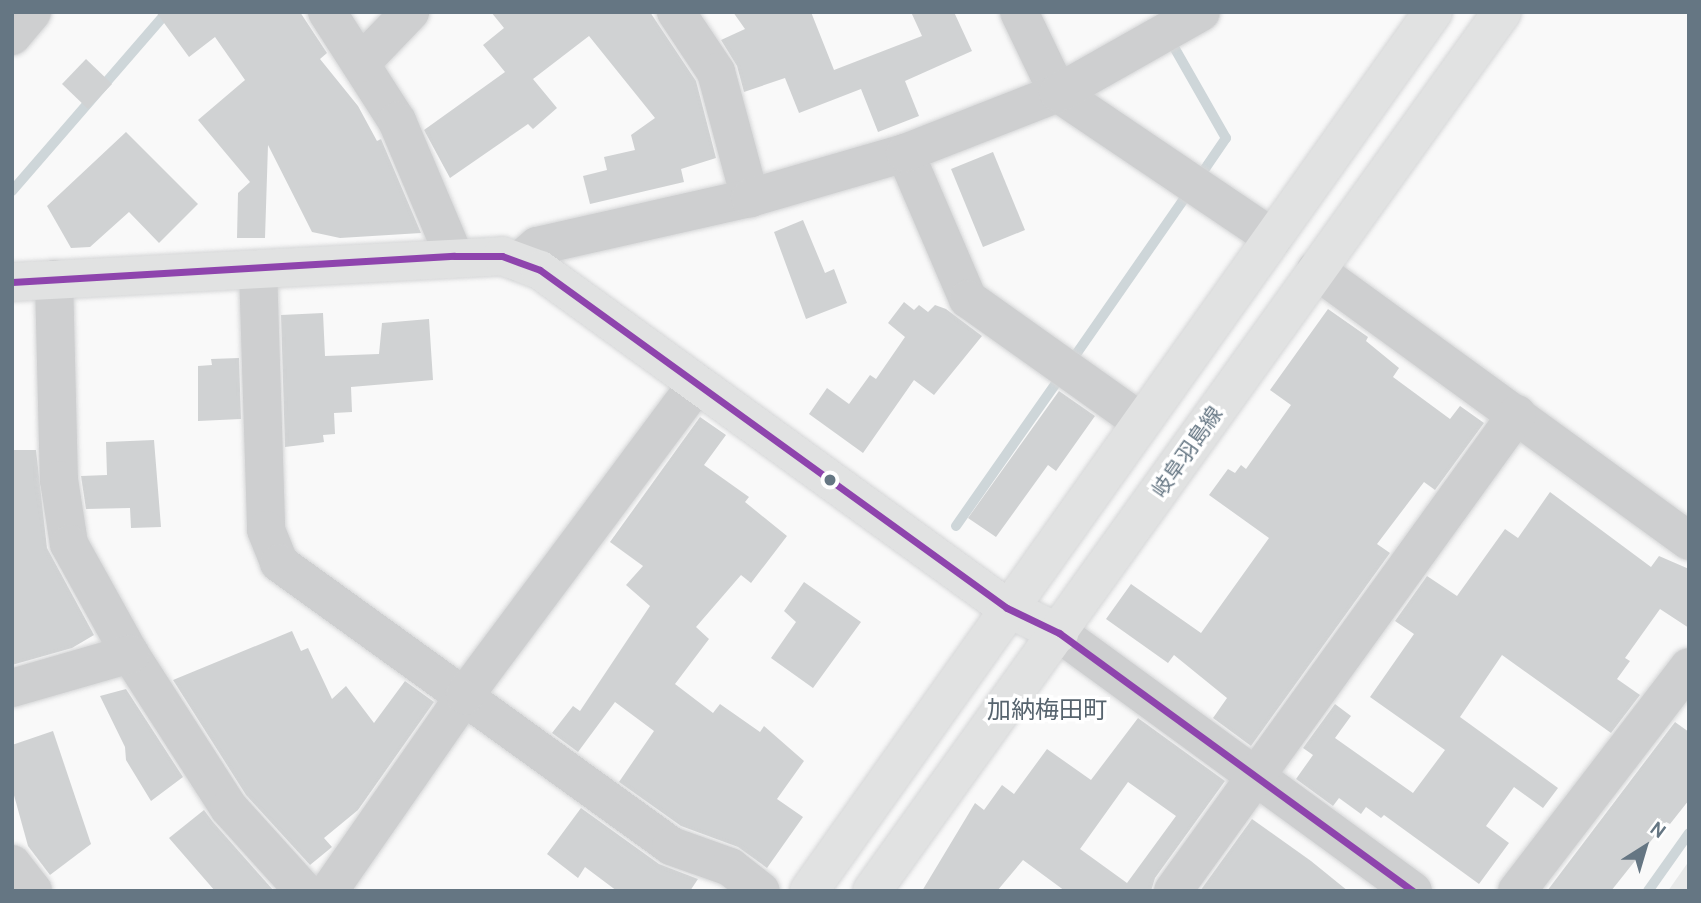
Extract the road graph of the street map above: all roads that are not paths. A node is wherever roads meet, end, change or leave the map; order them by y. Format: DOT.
graph roads {
  1 [pos="32,12"];
  2 [pos="327,12"];
  3 [pos="410,12"];
  4 [pos="676,12"];
  5 [pos="1020,12"];
  6 [pos="1433,12"];
  7 [pos="1502,12"];
  8 [pos="1187,16"];
  9 [pos="12,36"];
  10 [pos="361,63"];
  11 [pos="1058,93"];
  12 [pos="905,153"];
  13 [pos="750,198"];
  14 [pos="1273,238"];
  15 [pos="454,256"];
  16 [pos="518,262"];
  17 [pos="258,269"];
  18 [pos="1315,270"];
  19 [pos="54,279"];
  20 [pos="12,282"];
  21 [pos="697,384"];
  22 [pos="1517,414"];
  23 [pos="1141,422"];
  24 [pos="1689,541"];
  25 [pos="1007,608"];
  26 [pos="1059,633"];
  27 [pos="130,654"];
  28 [pos="1689,667"];
  29 [pos="12,688"];
  30 [pos="465,695"];
  31 [pos="1254,776"];
  32 [pos="12,864"];
  33 [pos="33,891"];
  34 [pos="304,891"];
  35 [pos="329,891"];
  36 [pos="761,891"];
  37 [pos="809,891"];
  38 [pos="872,891"];
  39 [pos="1172,891"];
  40 [pos="1413,891"];
  41 [pos="1517,891"];
  1 -- 9 [label="street"];
  2 -- 10 [label="street"];
  3 -- 10 [label="street"];
  4 -- 13 [label="street"];
  5 -- 11 [label="street"];
  6 -- 14 [label="main road"];
  7 -- 18 [label="main road, 岐阜羽島線"];
  8 -- 11 [label="street"];
  10 -- 15 [label="street"];
  11 -- 12 [label="street"];
  11 -- 14 [label="street"];
  12 -- 13 [label="street"];
  12 -- 23 [label="street"];
  13 -- 16 [label="street"];
  14 -- 23 [label="main road"];
  15 -- 16 [label="main road"];
  15 -- 17 [label="main road"];
  16 -- 21 [label="main road"];
  17 -- 19 [label="main road"];
  17 -- 30 [label="street"];
  18 -- 22 [label="street"];
  18 -- 26 [label="main road, 岐阜羽島線"];
  19 -- 20 [label="main road"];
  19 -- 27 [label="street"];
  21 -- 25 [label="main road"];
  21 -- 30 [label="street"];
  22 -- 24 [label="street"];
  22 -- 31 [label="street"];
  23 -- 25 [label="main road"];
  25 -- 26 [label="main road"];
  25 -- 37 [label="main road"];
  26 -- 31 [label="street"];
  26 -- 38 [label="main road, 岐阜羽島線"];
  27 -- 29 [label="street"];
  27 -- 34 [label="street"];
  28 -- 41 [label="street"];
  30 -- 35 [label="street"];
  30 -- 36 [label="street"];
  31 -- 39 [label="street"];
  31 -- 40 [label="street"];
  32 -- 33 [label="street"];
}
